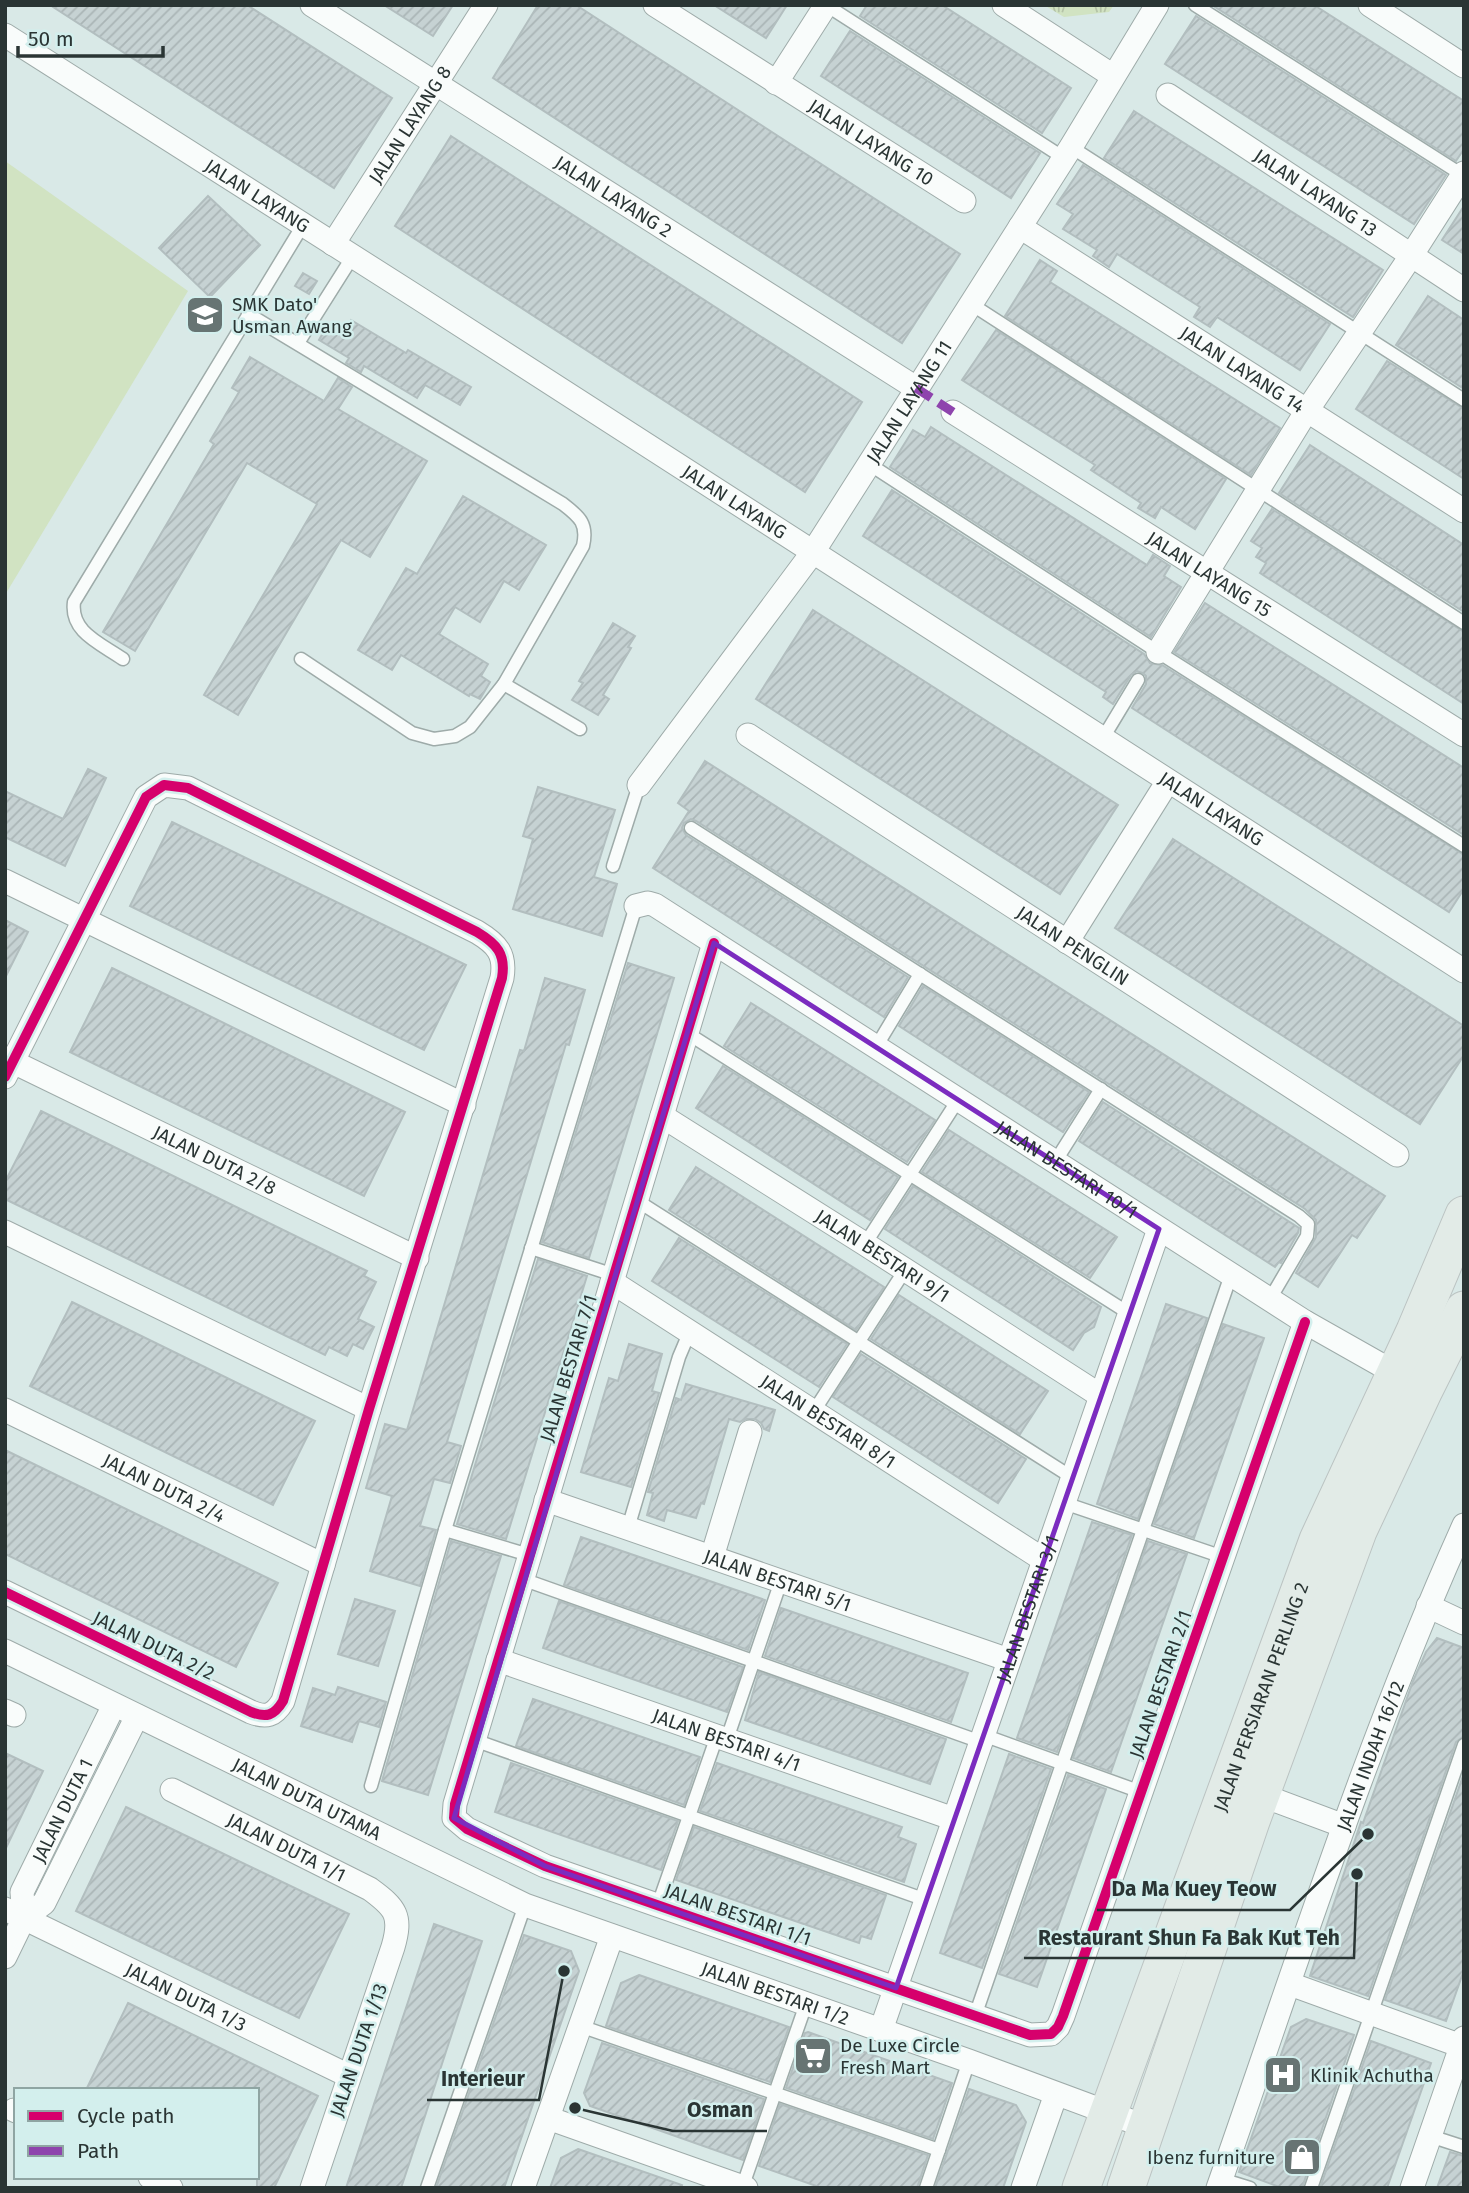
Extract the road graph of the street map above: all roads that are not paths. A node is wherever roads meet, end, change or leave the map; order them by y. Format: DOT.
graph roads {
  1 [pos="312,5"];
  2 [pos="486,5"];
  3 [pos="655,5"];
  4 [pos="826,5"];
  5 [pos="1004,5"];
  6 [pos="1157,5"];
  7 [pos="1195,5"];
  8 [pos="1370,5"];
  9 [pos="8,43"];
  10 [pos="1464,66"];
  11 [pos="1113,76"];
  12 [pos="776,83"];
  13 [pos="436,85"];
  14 [pos="1168,95"];
  15 [pos="1068,153"];
  16 [pos="1463,175"];
  17 [pos="964,201"];
  18 [pos="303,225"];
  19 [pos="1020,227"];
  20 [pos="343,250"];
  21 [pos="1411,256"];
  22 [pos="1464,290"];
  23 [pos="971,304"];
  24 [pos="248,314"];
  25 [pos="1361,333"];
  26 [pos="298,343"];
  27 [pos="916,388"];
  28 [pos="1464,400"];
  29 [pos="953,412"];
  30 [pos="1306,412"];
  31 [pos="869,464"];
  32 [pos="1259,491"];
  33 [pos="1464,511"];
  34 [pos="813,552"];
  35 [pos="1208,574"];
  36 [pos="1464,623"];
  37 [pos="1158,652"];
  38 [pos="123,659"];
  39 [pos="301,659"];
  40 [pos="1138,680"];
  41 [pos="504,684"];
  42 [pos="580,729"];
  43 [pos="748,735"];
  44 [pos="1464,736"];
  45 [pos="1103,738"];
  46 [pos="1168,780"];
  47 [pos="639,785"];
  48 [pos="691,828"];
  49 [pos="1464,846"];
  50 [pos="613,866"];
  51 [pos="5,881"];
  52 [pos="635,906"];
  53 [pos="85,919"];
  54 [pos="1067,942"];
  55 [pos="714,943"];
  56 [pos="1462,965"];
  57 [pos="920,974"];
  58 [pos="687,1033"];
  59 [pos="876,1047"];
  60 [pos="8,1066"];
  61 [pos="1101,1089"];
  62 [pos="958,1100"];
  63 [pos="464,1105"];
  64 [pos="662,1116"];
  65 [pos="1397,1155"];
  66 [pos="1055,1162"];
  67 [pos="910,1176"];
  68 [pos="636,1200"];
  69 [pos="1464,1215"];
  70 [pos="1159,1229"];
  71 [pos="5,1231"];
  72 [pos="865,1244"];
  73 [pos="531,1248"];
  74 [pos="417,1258"];
  75 [pos="905,1270"];
  76 [pos="1231,1275"];
  77 [pos="613,1278"];
  78 [pos="1270,1299"];
  79 [pos="1464,1310"];
  80 [pos="1129,1314"];
  81 [pos="1305,1322"];
  82 [pos="690,1331"];
  83 [pos="858,1343"];
  84 [pos="1409,1381"];
  85 [pos="1101,1396"];
  86 [pos="369,1409"];
  87 [pos="5,1410"];
  88 [pos="814,1411"];
  89 [pos="750,1432"];
  90 [pos="1073,1478"];
  91 [pos="546,1500"];
  92 [pos="1064,1503"];
  93 [pos="1464,1525"];
  94 [pos="628,1528"];
  95 [pos="445,1530"];
  96 [pos="1144,1530"];
  97 [pos="529,1555"];
  98 [pos="712,1557"];
  99 [pos="1223,1557"];
  100 [pos="1044,1560"];
  101 [pos="323,1565"];
  102 [pos="523,1579"];
  103 [pos="781,1581"];
  104 [pos="5,1592"];
  105 [pos="1427,1606"];
  106 [pos="1464,1623"];
  107 [pos="5,1651"];
  108 [pos="498,1660"];
  109 [pos="1009,1660"];
  110 [pos="754,1661"];
  111 [pos="114,1705"];
  112 [pos="137,1716"];
  113 [pos="722,1738"];
  114 [pos="982,1738"];
  115 [pos="474,1740"];
  116 [pos="1464,1745"];
  117 [pos="1061,1763"];
  118 [pos="371,1786"];
  119 [pos="172,1790"];
  120 [pos="1141,1792"];
  121 [pos="1261,1795"];
  122 [pos="455,1804"];
  123 [pos="689,1816"];
  124 [pos="954,1819"];
  125 [pos="1344,1826"];
  126 [pos="926,1900"];
  127 [pos="525,1905"];
  128 [pos="659,1905"];
  129 [pos="396,1912"];
  130 [pos="15,1914"];
  131 [pos="612,1936"];
  132 [pos="5,1957"];
  133 [pos="1290,1984"];
  134 [pos="895,1988"];
  135 [pos="806,2004"];
  136 [pos="1373,2014"];
  137 [pos="975,2016"];
  138 [pos="580,2026"];
  139 [pos="881,2030"];
  140 [pos="1030,2035"];
  141 [pos="1463,2044"];
  142 [pos="969,2062"];
  143 [pos="349,2076"];
  144 [pos="775,2093"];
  145 [pos="1056,2094"];
  146 [pos="1108,2113"];
  147 [pos="548,2118"];
  148 [pos="1147,2127"];
  149 [pos="1430,2136"];
  150 [pos="1464,2147"];
  151 [pos="939,2150"];
  152 [pos="154,2179"];
  153 [pos="1220,2183"];
  154 [pos="743,2187"];
  155 [pos="171,2188"];
  156 [pos="312,2188"];
  157 [pos="427,2188"];
  158 [pos="523,2188"];
  159 [pos="926,2188"];
  160 [pos="1023,2188"];
  161 [pos="1081,2188"];
  162 [pos="1126,2188"];
  163 [pos="1250,2188"];
  164 [pos="1311,2188"];
  165 [pos="1412,2188"];
  1 -- 13 [label="street, JALAN LAYANG 2"];
  2 -- 13 [label="street, JALAN LAYANG 8"];
  3 -- 12 [label="street, JALAN LAYANG 10"];
  4 -- 12 [label="street"];
  4 -- 15 [label="lane"];
  5 -- 11 [label="street"];
  6 -- 11 [label="street, JALAN LAYANG 11"];
  7 -- 16 [label="lane"];
  8 -- 10 [label="street"];
  9 -- 18 [label="street, JALAN LAYANG"];
  11 -- 15 [label="street, JALAN LAYANG 11"];
  12 -- 17 [label="street, JALAN LAYANG 10"];
  13 -- 20 [label="street, JALAN LAYANG 8"];
  13 -- 27 [label="street, JALAN LAYANG 2"];
  14 -- 21 [label="street, JALAN LAYANG 13"];
  15 -- 19 [label="street, JALAN LAYANG 11"];
  15 -- 25 [label="lane"];
  16 -- 21 [label="street"];
  18 -- 20 [label="street, JALAN LAYANG"];
  18 -- 24 [label="lane"];
  19 -- 23 [label="street, JALAN LAYANG 11"];
  19 -- 30 [label="street, JALAN LAYANG 14"];
  20 -- 26 [label="lane"];
  20 -- 34 [label="street, JALAN LAYANG"];
  21 -- 22 [label="street, JALAN LAYANG 13"];
  21 -- 25 [label="street"];
  23 -- 27 [label="street, JALAN LAYANG 11"];
  23 -- 32 [label="lane"];
  24 -- 26 [label="lane"];
  24 -- 38 [label="lane"];
  25 -- 28 [label="lane"];
  25 -- 30 [label="street"];
  26 -- 41 [label="lane"];
  27 -- 31 [label="street, JALAN LAYANG 11"];
  29 -- 35 [label="street, JALAN LAYANG 15"];
  30 -- 32 [label="street"];
  30 -- 33 [label="street, JALAN LAYANG 14"];
  31 -- 34 [label="street, JALAN LAYANG 11"];
  31 -- 37 [label="lane"];
  32 -- 35 [label="street"];
  32 -- 36 [label="lane"];
  34 -- 45 [label="street, JALAN LAYANG"];
  34 -- 47 [label="street, JALAN LAYANG 11"];
  35 -- 37 [label="street"];
  35 -- 44 [label="street, JALAN LAYANG 15"];
  37 -- 49 [label="lane"];
  39 -- 41 [label="lane"];
  40 -- 45 [label="lane"];
  41 -- 42 [label="lane"];
  43 -- 54 [label="street, JALAN PENGLIN"];
  45 -- 46 [label="street, JALAN LAYANG"];
  46 -- 54 [label="street"];
  46 -- 56 [label="street, JALAN LAYANG"];
  47 -- 50 [label="lane"];
  48 -- 57 [label="lane"];
  51 -- 53 [label="street"];
  52 -- 55 [label="street, JALAN BESTARI 10/1"];
  52 -- 73 [label="lane"];
  53 -- 60 [label="street"];
  53 -- 63 [label="street"];
  53 -- 63 [label="street"];
  54 -- 65 [label="street, JALAN PENGLIN"];
  55 -- 58 [label="street, JALAN BESTARI 7/1"];
  55 -- 59 [label="street, JALAN BESTARI 10/1"];
  57 -- 59 [label="lane"];
  57 -- 61 [label="lane"];
  58 -- 64 [label="street, JALAN BESTARI 7/1"];
  58 -- 67 [label="lane"];
  59 -- 62 [label="street, JALAN BESTARI 10/1"];
  60 -- 74 [label="street, JALAN DUTA 2/8"];
  61 -- 66 [label="lane"];
  61 -- 78 [label="lane"];
  62 -- 66 [label="street, JALAN BESTARI 10/1"];
  62 -- 67 [label="lane"];
  63 -- 74 [label="street"];
  64 -- 68 [label="street, JALAN BESTARI 7/1"];
  64 -- 72 [label="street, JALAN BESTARI 9/1"];
  66 -- 70 [label="street, JALAN BESTARI 10/1"];
  67 -- 72 [label="lane"];
  67 -- 80 [label="lane"];
  68 -- 77 [label="street, JALAN BESTARI 7/1"];
  68 -- 83 [label="lane"];
  69 -- 84 [label="main road, JALAN PERSIARAN PERLING 2"];
  70 -- 76 [label="street, JALAN BESTARI 10/1"];
  70 -- 80 [label="street, JALAN BESTARI 3/1"];
  71 -- 86 [label="street"];
  72 -- 75 [label="street, JALAN BESTARI 9/1"];
  73 -- 77 [label="lane"];
  73 -- 95 [label="lane"];
  74 -- 86 [label="street"];
  75 -- 83 [label="lane"];
  75 -- 85 [label="street, JALAN BESTARI 9/1"];
  76 -- 78 [label="street, JALAN BESTARI 10/1"];
  76 -- 96 [label="lane"];
  77 -- 82 [label="street, JALAN BESTARI 8/1"];
  77 -- 91 [label="street, JALAN BESTARI 7/1"];
  78 -- 81 [label="street, JALAN BESTARI 10/1"];
  79 -- 84 [label="main road, JALAN PERSIARAN PERLING 2"];
  80 -- 85 [label="street, JALAN BESTARI 3/1"];
  81 -- 84 [label="street, JALAN BESTARI 10/1"];
  81 -- 99 [label="street, JALAN BESTARI 2/1"];
  82 -- 88 [label="street, JALAN BESTARI 8/1"];
  82 -- 94 [label="lane"];
  83 -- 88 [label="lane"];
  83 -- 90 [label="lane"];
  84 -- 121 [label="main road, JALAN PERSIARAN PERLING 2"];
  84 -- 146 [label="main road, JALAN PERSIARAN PERLING 2"];
  85 -- 90 [label="street, JALAN BESTARI 3/1"];
  86 -- 101 [label="street"];
  87 -- 101 [label="street, JALAN DUTA 2/4"];
  88 -- 100 [label="street, JALAN BESTARI 8/1"];
  89 -- 98 [label="street"];
  90 -- 92 [label="street, JALAN BESTARI 3/1"];
  91 -- 94 [label="street, JALAN BESTARI 5/1"];
  91 -- 97 [label="street, JALAN BESTARI 7/1"];
  92 -- 96 [label="lane"];
  92 -- 100 [label="street, JALAN BESTARI 3/1"];
  93 -- 105 [label="street, JALAN INDAH 16/12"];
  94 -- 98 [label="street, JALAN BESTARI 5/1"];
  95 -- 97 [label="lane"];
  95 -- 118 [label="lane"];
  96 -- 99 [label="lane"];
  96 -- 117 [label="lane"];
  97 -- 102 [label="street, JALAN BESTARI 7/1"];
  98 -- 103 [label="street, JALAN BESTARI 5/1"];
  99 -- 120 [label="street, JALAN BESTARI 2/1"];
  100 -- 109 [label="street, JALAN BESTARI 3/1"];
  101 -- 104 [label="street, JALAN DUTA 2/2"];
  102 -- 108 [label="street, JALAN BESTARI 7/1"];
  102 -- 110 [label="lane"];
  103 -- 109 [label="street, JALAN BESTARI 5/1"];
  103 -- 110 [label="lane"];
  105 -- 106 [label="street"];
  105 -- 125 [label="street, JALAN INDAH 16/12"];
  107 -- 111 [label="street, JALAN DUTA UTAMA"];
  108 -- 113 [label="street, JALAN BESTARI 4/1"];
  108 -- 115 [label="street, JALAN BESTARI 7/1"];
  109 -- 114 [label="street, JALAN BESTARI 3/1"];
  110 -- 113 [label="lane"];
  110 -- 114 [label="lane"];
  111 -- 112 [label="street, JALAN DUTA UTAMA"];
  111 -- 130 [label="street, JALAN DUTA 1"];
  112 -- 127 [label="street, JALAN DUTA UTAMA"];
  112 -- 130 [label="street, JALAN DUTA 1"];
  113 -- 123 [label="lane"];
  113 -- 124 [label="street, JALAN BESTARI 4/1"];
  114 -- 117 [label="lane"];
  114 -- 124 [label="street, JALAN BESTARI 3/1"];
  115 -- 122 [label="street, JALAN BESTARI 7/1"];
  115 -- 123 [label="lane"];
  116 -- 136 [label="lane"];
  117 -- 120 [label="lane"];
  117 -- 137 [label="lane"];
  119 -- 129 [label="street, JALAN DUTA 1/1"];
  120 -- 140 [label="street, JALAN BESTARI 2/1"];
  121 -- 125 [label="street"];
  121 -- 148 [label="main road, JALAN PERSIARAN PERLING 2"];
  122 -- 128 [label="street, JALAN BESTARI 1/1"];
  123 -- 126 [label="lane"];
  123 -- 128 [label="lane"];
  124 -- 126 [label="street, JALAN BESTARI 3/1"];
  125 -- 133 [label="street, JALAN INDAH 16/12"];
  126 -- 134 [label="street, JALAN BESTARI 3/1"];
  127 -- 131 [label="street, JALAN DUTA UTAMA"];
  127 -- 157 [label="lane"];
  128 -- 134 [label="street, JALAN BESTARI 1/1"];
  129 -- 143 [label="street, JALAN DUTA 1/13"];
  130 -- 132 [label="street, JALAN DUTA 1"];
  130 -- 143 [label="street, JALAN DUTA 1/3"];
  131 -- 135 [label="street, JALAN BESTARI 1/2"];
  131 -- 138 [label="street"];
  133 -- 136 [label="street"];
  133 -- 153 [label="street, JALAN INDAH 16/12"];
  134 -- 137 [label="street, JALAN BESTARI 1/1"];
  134 -- 139 [label="street, JALAN BESTARI 3/1"];
  135 -- 139 [label="street, JALAN BESTARI 1/2"];
  135 -- 144 [label="lane"];
  136 -- 141 [label="street"];
  136 -- 164 [label="lane"];
  137 -- 140 [label="street, JALAN BESTARI 1/1"];
  138 -- 144 [label="lane"];
  138 -- 147 [label="street"];
  139 -- 142 [label="street, JALAN BESTARI 1/2"];
  141 -- 149 [label="street"];
  142 -- 145 [label="street, JALAN BESTARI 1/2"];
  142 -- 151 [label="lane"];
  143 -- 156 [label="street, JALAN DUTA 1/13"];
  144 -- 151 [label="lane"];
  144 -- 154 [label="lane"];
  145 -- 146 [label="street"];
  145 -- 160 [label="street"];
  146 -- 148 [label="street"];
  146 -- 161 [label="main road, JALAN PERSIARAN PERLING 2"];
  147 -- 154 [label="street"];
  147 -- 158 [label="street"];
  148 -- 162 [label="main road, JALAN PERSIARAN PERLING 2"];
  149 -- 150 [label="lane"];
  149 -- 165 [label="street"];
  151 -- 159 [label="lane"];
  152 -- 155 [label="street"];
  153 -- 163 [label="lane"];
}
